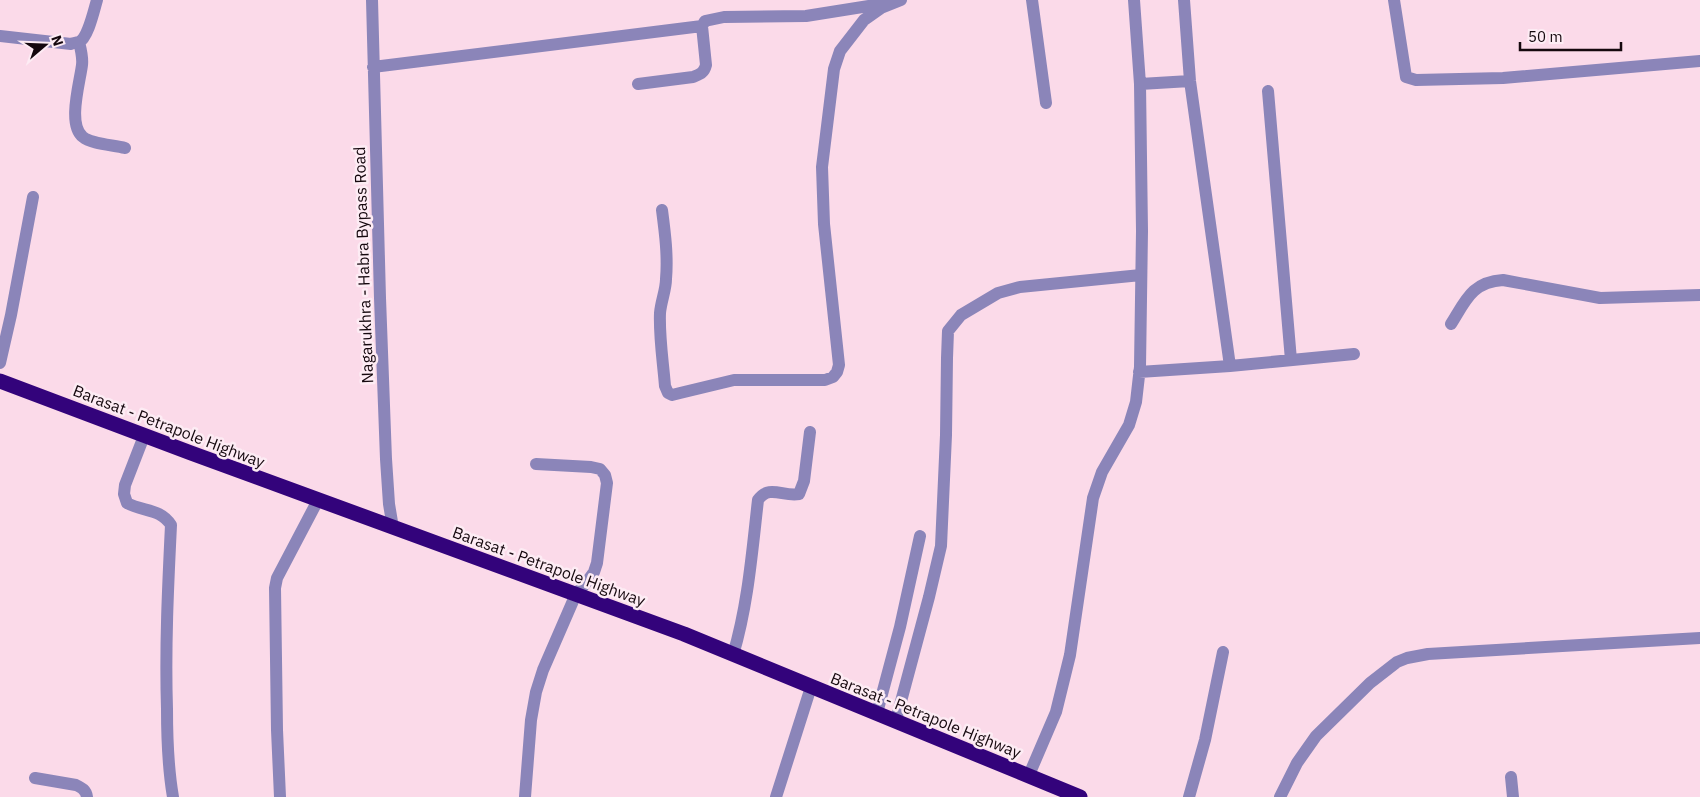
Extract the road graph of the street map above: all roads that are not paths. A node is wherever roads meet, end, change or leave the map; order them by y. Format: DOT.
graph roads {
  1 [pos="97,0"];
  2 [pos="372,0"];
  3 [pos="901,0"];
  4 [pos="1032,0"];
  5 [pos="1134,0"];
  6 [pos="1184,0"];
  7 [pos="1394,0"];
  8 [pos="881,4"];
  9 [pos="702,26"];
  10 [pos="0,36"];
  11 [pos="79,42"];
  12 [pos="1700,61"];
  13 [pos="374,67"];
  14 [pos="1190,81"];
  15 [pos="638,84"];
  16 [pos="1140,84"];
  17 [pos="1268,91"];
  18 [pos="1046,103"];
  19 [pos="124,148"];
  20 [pos="33,197"];
  21 [pos="662,210"];
  22 [pos="1141,275"];
  23 [pos="1700,295"];
  24 [pos="1451,324"];
  25 [pos="1354,354"];
  26 [pos="1291,360"];
  27 [pos="0,363"];
  28 [pos="1230,366"];
  29 [pos="1139,372"];
  30 [pos="0,381"];
  31 [pos="810,432"];
  32 [pos="144,436"];
  33 [pos="536,464"];
  34 [pos="318,500"];
  35 [pos="393,528"];
  36 [pos="920,536"];
  37 [pos="576,594"];
  38 [pos="1700,638"];
  39 [pos="1223,652"];
  40 [pos="733,655"];
  41 [pos="811,687"];
  42 [pos="877,713"];
  43 [pos="896,720"];
  44 [pos="1028,775"];
  45 [pos="1511,777"];
  46 [pos="34,778"];
  47 [pos="780,796"];
  48 [pos="87,797"];
  49 [pos="173,797"];
  50 [pos="280,797"];
  51 [pos="525,797"];
  52 [pos="1080,797"];
  53 [pos="1188,797"];
  54 [pos="1280,797"];
  55 [pos="1513,797"];
  1 -- 11 [label="street"];
  2 -- 13 [label="street, Nagarukhra - Habra Bypass Road"];
  3 -- 8 [label="street"];
  4 -- 18 [label="street"];
  5 -- 16 [label="street"];
  6 -- 14 [label="street"];
  7 -- 12 [label="street"];
  8 -- 9 [label="street"];
  8 -- 21 [label="street"];
  9 -- 13 [label="street"];
  9 -- 15 [label="street"];
  10 -- 11 [label="street"];
  11 -- 19 [label="street"];
  13 -- 35 [label="street, Nagarukhra - Habra Bypass Road"];
  14 -- 16 [label="street"];
  14 -- 28 [label="street"];
  16 -- 22 [label="street"];
  17 -- 26 [label="street"];
  20 -- 27 [label="street"];
  22 -- 29 [label="street"];
  22 -- 43 [label="street"];
  23 -- 24 [label="street"];
  25 -- 26 [label="street"];
  26 -- 28 [label="street"];
  28 -- 29 [label="street"];
  29 -- 44 [label="street"];
  30 -- 32 [label="highway, Barasat - Petrapole Highway"];
  31 -- 40 [label="street"];
  32 -- 34 [label="highway, Barasat - Petrapole Highway"];
  32 -- 49 [label="street"];
  33 -- 37 [label="street"];
  34 -- 35 [label="highway, Barasat - Petrapole Highway"];
  34 -- 50 [label="street"];
  35 -- 37 [label="highway, Barasat - Petrapole Highway"];
  36 -- 42 [label="street"];
  37 -- 40 [label="highway, Barasat - Petrapole Highway"];
  37 -- 51 [label="street"];
  38 -- 54 [label="street"];
  39 -- 53 [label="street"];
  40 -- 41 [label="highway, Barasat - Petrapole Highway"];
  41 -- 42 [label="highway, Barasat - Petrapole Highway"];
  41 -- 47 [label="street"];
  42 -- 43 [label="highway, Barasat - Petrapole Highway"];
  43 -- 44 [label="highway, Barasat - Petrapole Highway"];
  44 -- 52 [label="highway, Barasat - Petrapole Highway"];
  45 -- 55 [label="street"];
  46 -- 48 [label="street"];
}
